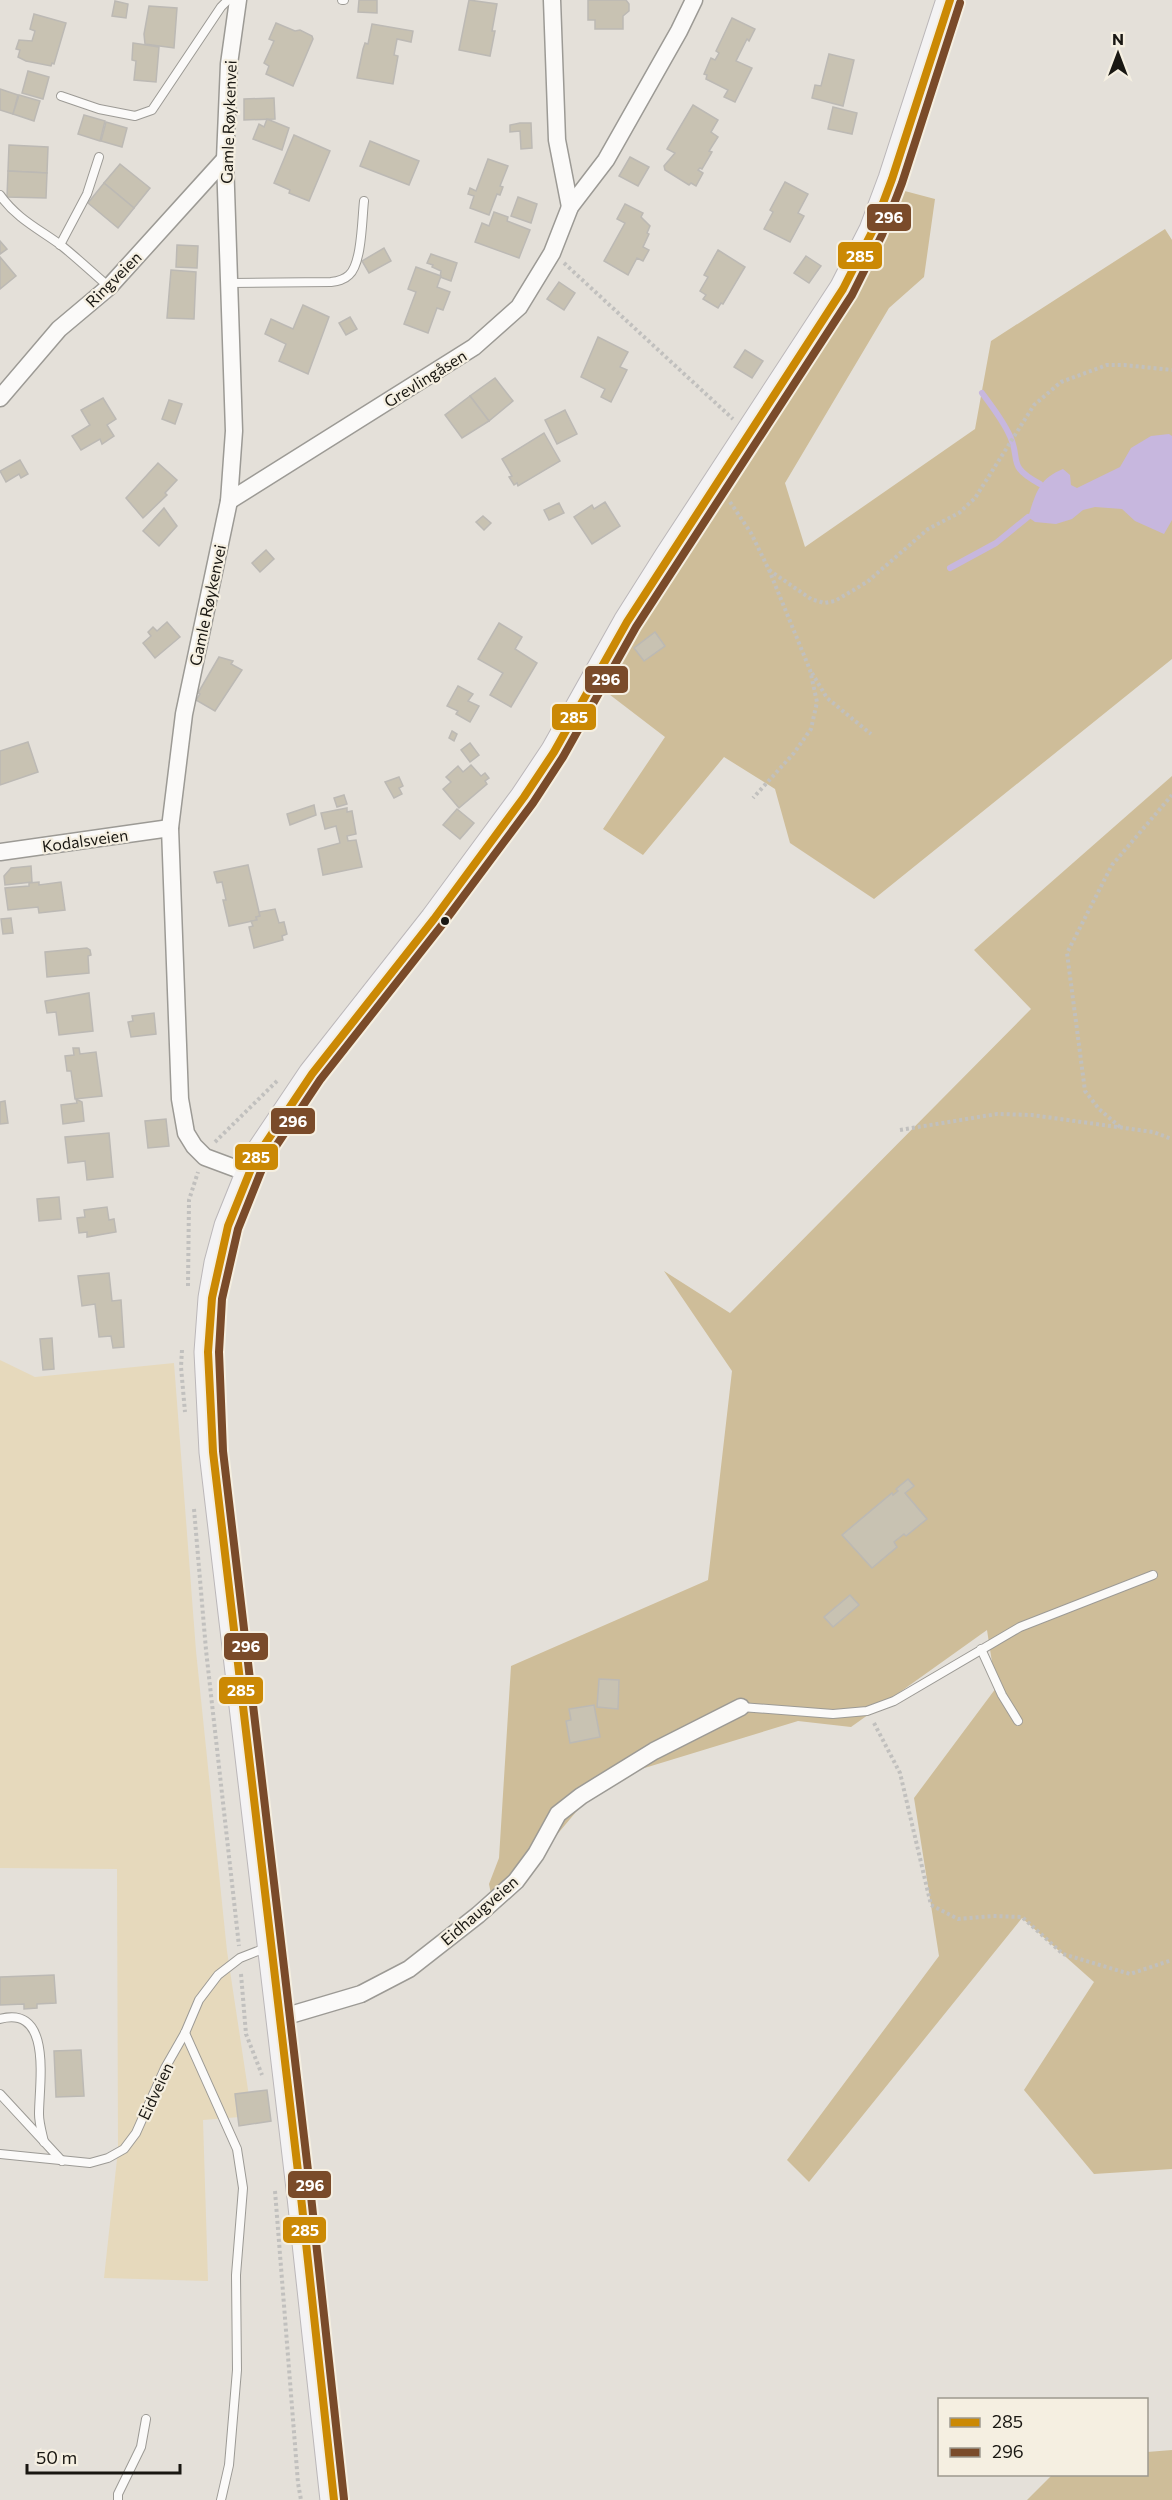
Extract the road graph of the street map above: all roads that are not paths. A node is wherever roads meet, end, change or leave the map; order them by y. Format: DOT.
graph roads {
  1 [pos="228,0"];
  2 [pos="238,0"];
  3 [pos="552,0"];
  4 [pos="694,0"];
  5 [pos="950,0"];
  6 [pos="61,96"];
  7 [pos="99,157"];
  8 [pos="225,159"];
  9 [pos="0,195"];
  10 [pos="364,201"];
  11 [pos="570,207"];
  12 [pos="60,245"];
  13 [pos="230,283"];
  14 [pos="109,287"];
  15 [pos="0,398"];
  16 [pos="229,501"];
  17 [pos="170,828"];
  18 [pos="0,852"];
  19 [pos="248,1173"];
  20 [pos="1153,1575"];
  21 [pos="981,1649"];
  22 [pos="741,1707"];
  23 [pos="1017,1721"];
  24 [pos="271,1945"];
  25 [pos="280,2018"];
  26 [pos="0,2019"];
  27 [pos="185,2033"];
  28 [pos="0,2094"];
  29 [pos="44,2142"];
  30 [pos="0,2154"];
  31 [pos="62,2161"];
  32 [pos="146,2419"];
  33 [pos="118,2500"];
  34 [pos="220,2500"];
  35 [pos="334,2500"];
  1 -- 6 [label="lane"];
  2 -- 8 [label="street, Gamle Røykenvei"];
  3 -- 11 [label="street"];
  4 -- 11 [label="street, Grevlingåsen"];
  5 -- 19 [label="main road"];
  7 -- 12 [label="lane"];
  8 -- 13 [label="street, Gamle Røykenvei"];
  8 -- 14 [label="street, Ringveien"];
  9 -- 12 [label="lane"];
  10 -- 13 [label="lane"];
  11 -- 16 [label="street, Grevlingåsen"];
  12 -- 14 [label="lane"];
  13 -- 16 [label="street, Gamle Røykenvei"];
  14 -- 15 [label="street, Ringveien"];
  16 -- 17 [label="street, Gamle Røykenvei"];
  17 -- 18 [label="street, Kodalsveien"];
  17 -- 19 [label="street, Gamle Røykenvei"];
  19 -- 24 [label="main road"];
  20 -- 21 [label="lane"];
  21 -- 22 [label="lane"];
  21 -- 23 [label="lane"];
  22 -- 25 [label="street, Eidhaugveien"];
  24 -- 25 [label="main road"];
  24 -- 27 [label="lane, Eidveien"];
  25 -- 35 [label="main road"];
  26 -- 29 [label="lane"];
  27 -- 31 [label="lane, Eidveien"];
  27 -- 34 [label="lane"];
  28 -- 29 [label="lane"];
  29 -- 31 [label="lane"];
  30 -- 31 [label="lane, Eidveien"];
  32 -- 33 [label="lane"];
}
